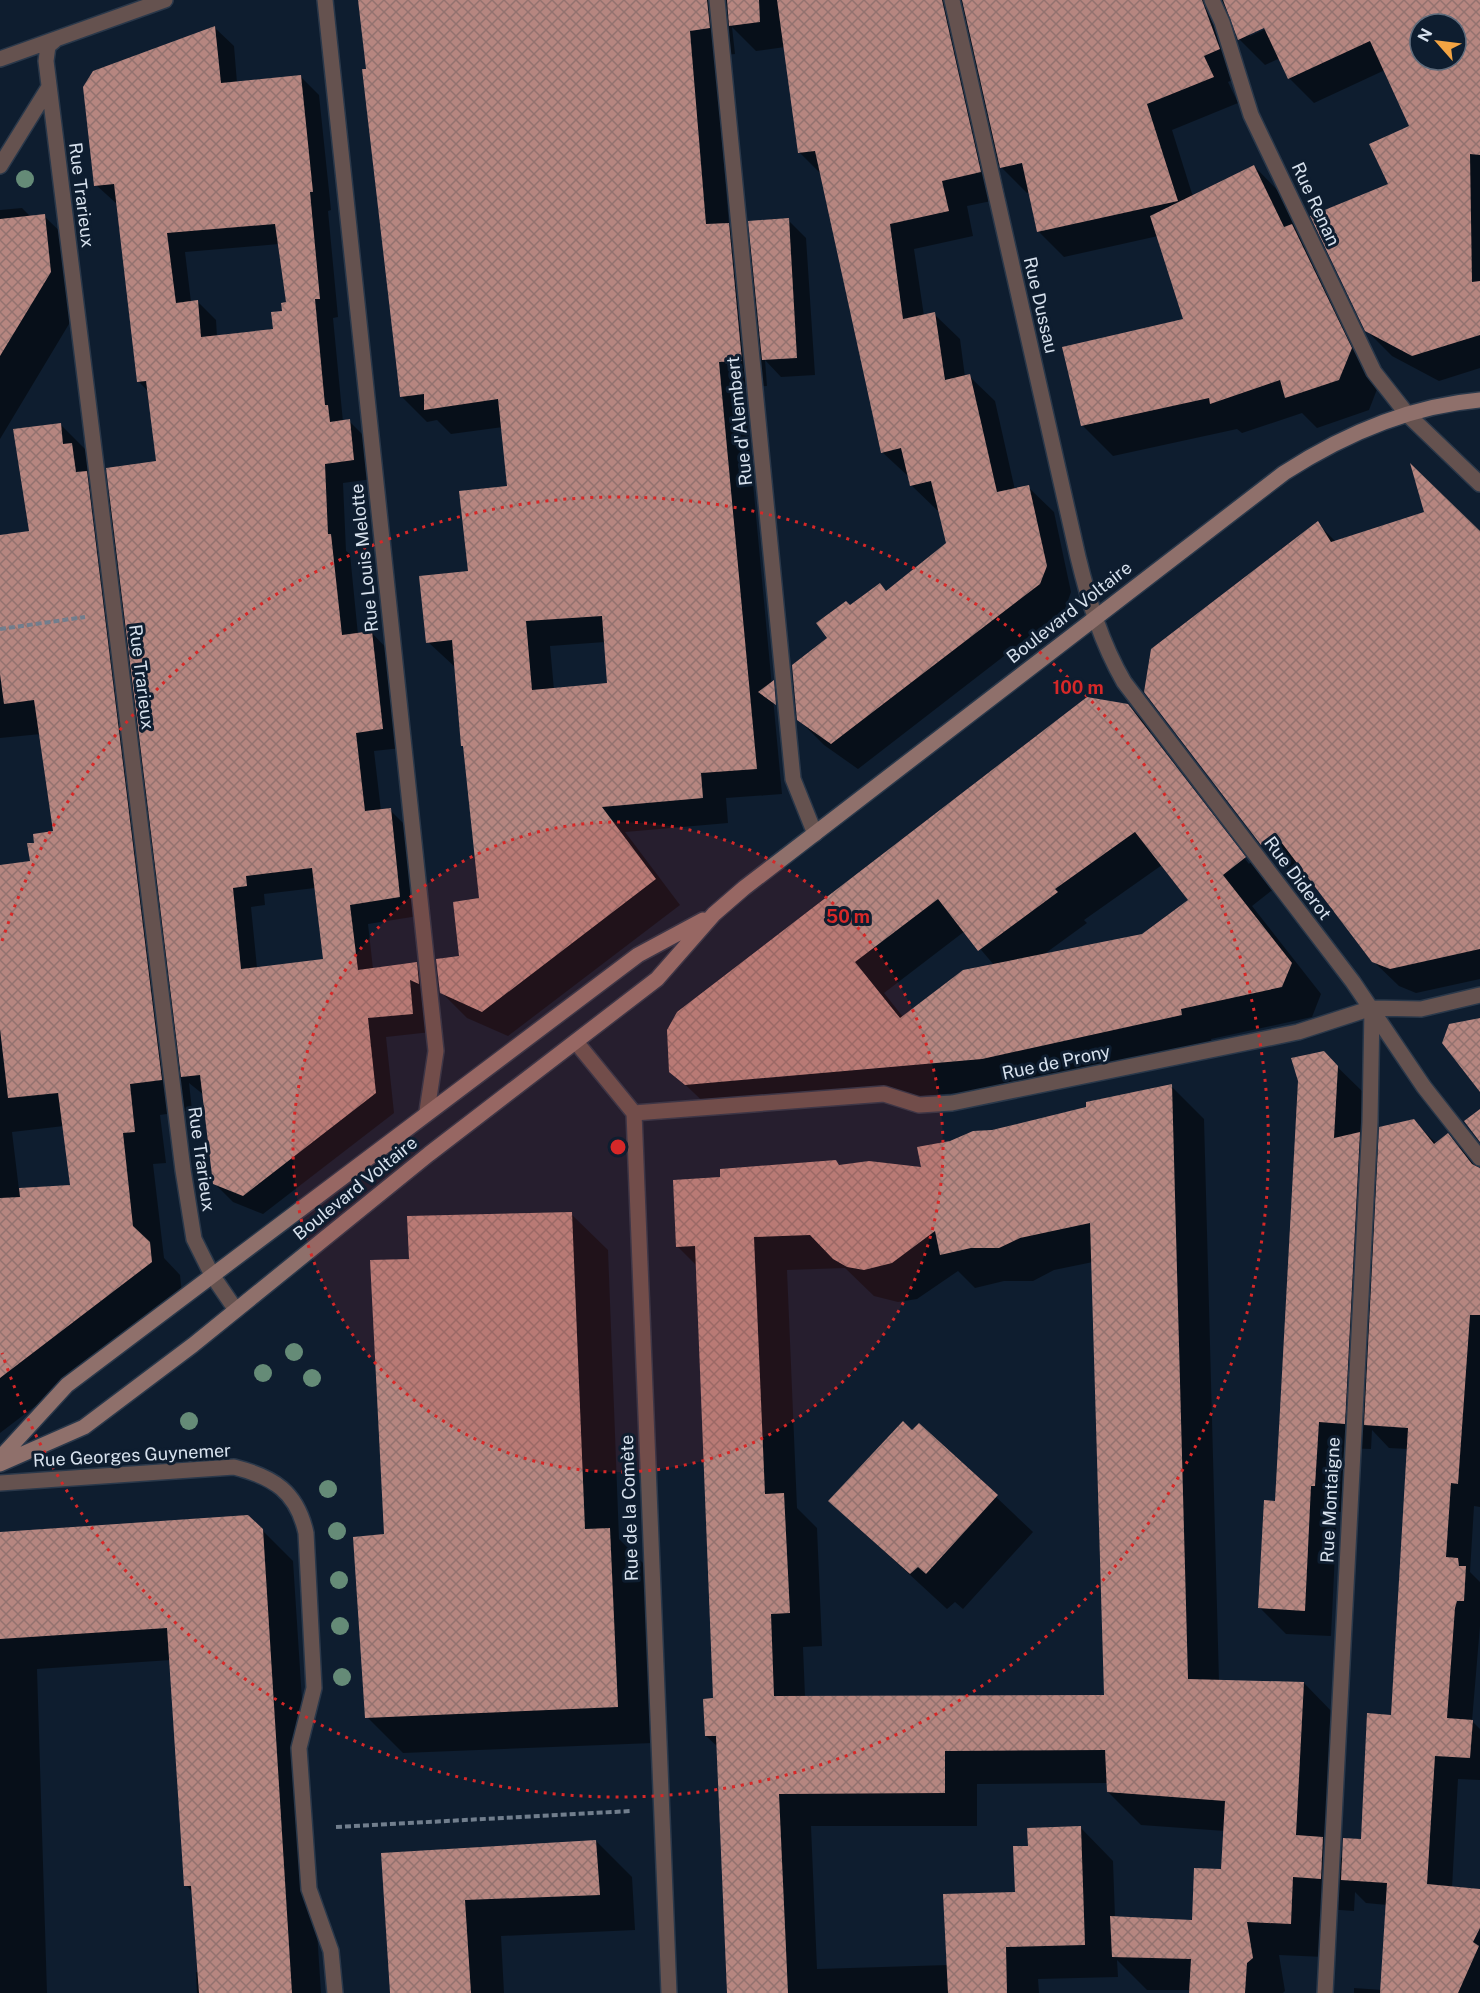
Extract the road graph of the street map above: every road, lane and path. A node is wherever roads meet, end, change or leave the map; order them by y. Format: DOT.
graph roads {
  1 [pos="165,0"];
  2 [pos="325,0"];
  3 [pos="717,0"];
  4 [pos="952,0"];
  5 [pos="1212,0"];
  6 [pos="54,41"];
  7 [pos="0,58"];
  8 [pos="49,87"];
  9 [pos="0,166"];
  10 [pos="1480,400"];
  11 [pos="1407,414"];
  12 [pos="1480,484"];
  13 [pos="114,614"];
  14 [pos="1094,618"];
  15 [pos="0,629"];
  16 [pos="815,834"];
  17 [pos="714,915"];
  18 [pos="1480,994"];
  19 [pos="1372,1008"];
  20 [pos="576,1042"];
  21 [pos="427,1112"];
  22 [pos="634,1113"];
  23 [pos="1480,1158"];
  24 [pos="212,1275"];
  25 [pos="236,1310"];
  26 [pos="0,1458"];
  27 [pos="0,1464"];
  28 [pos="0,1483"];
  29 [pos="662,1809"];
  30 [pos="305,1828"];
  31 [pos="335,1993"];
  32 [pos="669,1993"];
  33 [pos="1325,1993"];
  1 -- 6 [label="street"];
  2 -- 21 [label="street, Rue Louis Melotte"];
  3 -- 16 [label="street, Rue d'Alembert"];
  4 -- 14 [label="street, Rue Dussau"];
  5 -- 11 [label="street, Rue Renan"];
  6 -- 7 [label="street"];
  6 -- 8 [label="street, Rue Trarieux"];
  8 -- 9 [label="street"];
  8 -- 13 [label="street, Rue Trarieux"];
  10 -- 11 [label="main road, Boulevard Voltaire"];
  11 -- 12 [label="street, Rue Renan"];
  11 -- 14 [label="main road, Boulevard Voltaire"];
  13 -- 15 [label="path"];
  13 -- 24 [label="street, Rue Trarieux"];
  14 -- 16 [label="main road, Boulevard Voltaire"];
  14 -- 19 [label="street, Rue Diderot"];
  16 -- 17 [label="main road, Boulevard Voltaire"];
  17 -- 20 [label="main road, Boulevard Voltaire"];
  17 -- 21 [label="main road, Boulevard Voltaire"];
  18 -- 19 [label="street, Rue de Prony"];
  19 -- 22 [label="street, Rue de Prony"];
  19 -- 23 [label="street, Rue Diderot"];
  19 -- 33 [label="street, Rue Montaigne"];
  20 -- 22 [label="street"];
  20 -- 25 [label="main road, Boulevard Voltaire"];
  21 -- 24 [label="main road, Boulevard Voltaire"];
  22 -- 29 [label="street, Rue de la Comète"];
  24 -- 25 [label="street, Rue Trarieux"];
  24 -- 26 [label="main road, Boulevard Voltaire"];
  25 -- 27 [label="main road, Boulevard Voltaire"];
  28 -- 30 [label="street, Rue Georges Guynemer"];
  29 -- 30 [label="path"];
  29 -- 32 [label="street, Rue de la Comète"];
  30 -- 31 [label="street, Rue Georges Guynemer"];
}
